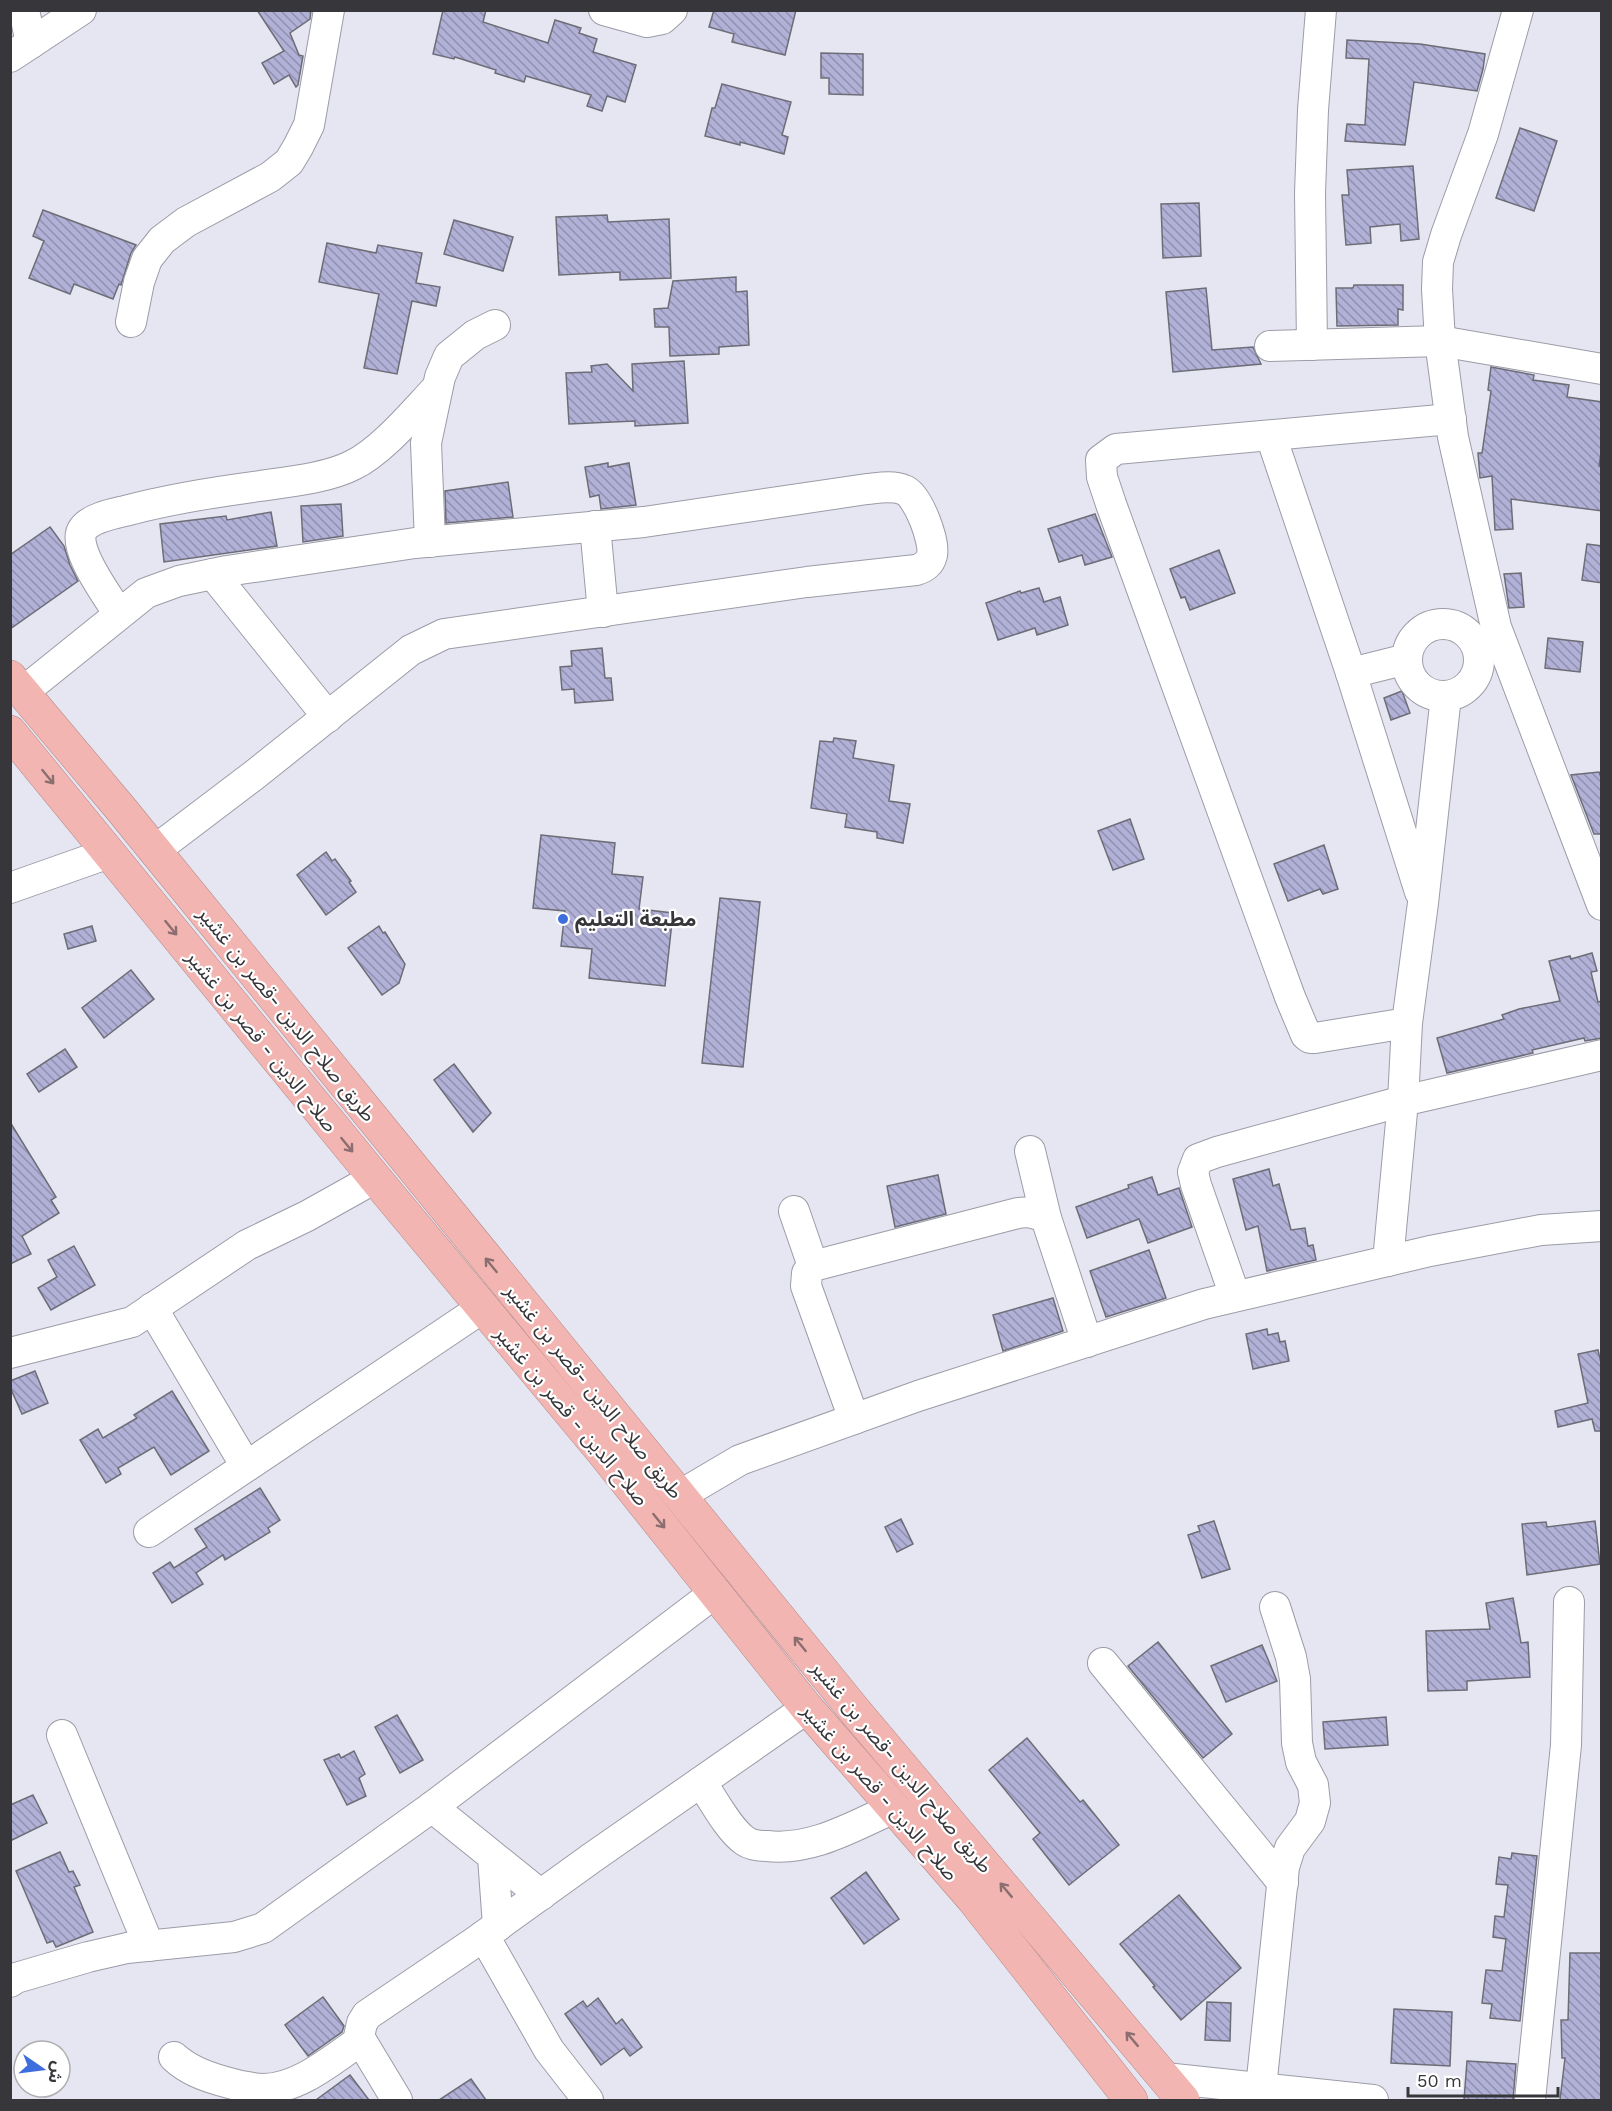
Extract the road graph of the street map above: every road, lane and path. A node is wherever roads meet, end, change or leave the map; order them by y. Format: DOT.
graph roads {
  1 [pos="24,10"];
  2 [pos="81,10"];
  3 [pos="329,10"];
  4 [pos="604,10"];
  5 [pos="672,10"];
  6 [pos="1321,10"];
  7 [pos="1518,10"];
  8 [pos="21,50"];
  9 [pos="131,322"];
  10 [pos="495,325"];
  11 [pos="1440,341"];
  12 [pos="1312,345"];
  13 [pos="1270,346"];
  14 [pos="1602,369"];
  15 [pos="437,388"];
  16 [pos="1451,419"];
  17 [pos="1271,435"];
  18 [pos="595,526"];
  19 [pos="430,542"];
  20 [pos="213,574"];
  21 [pos="603,612"];
  22 [pos="119,614"];
  23 [pos="1485,633"];
  24 [pos="1407,659"];
  25 [pos="1351,673"];
  26 [pos="17,685"];
  27 [pos="1446,696"];
  28 [pos="328,717"];
  29 [pos="10,732"];
  30 [pos="154,850"];
  31 [pos="110,853"];
  32 [pos="10,888"];
  33 [pos="1424,903"];
  34 [pos="1602,905"];
  35 [pos="1407,1023"];
  36 [pos="1602,1055"];
  37 [pos="1403,1101"];
  38 [pos="1030,1151"];
  39 [pos="375,1178"];
  40 [pos="794,1211"];
  41 [pos="1046,1218"];
  42 [pos="1602,1226"];
  43 [pos="1388,1261"];
  44 [pos="813,1266"];
  45 [pos="1235,1296"];
  46 [pos="152,1308"];
  47 [pos="482,1308"];
  48 [pos="1087,1342"];
  49 [pos="10,1353"];
  50 [pos="854,1419"];
  51 [pos="246,1466"];
  52 [pos="680,1496"];
  53 [pos="149,1532"];
  54 [pos="717,1592"];
  55 [pos="1569,1602"];
  56 [pos="1275,1607"];
  57 [pos="1103,1663"];
  58 [pos="807,1708"];
  59 [pos="62,1735"];
  60 [pos="701,1782"];
  61 [pos="432,1807"];
  62 [pos="894,1808"];
  63 [pos="493,1857"];
  64 [pos="1283,1883"];
  65 [pos="541,1895"];
  66 [pos="491,1931"];
  67 [pos="149,1946"];
  68 [pos="10,1982"];
  69 [pos="1104,2007"];
  70 [pos="1074,2030"];
  71 [pos="361,2040"];
  72 [pos="174,2057"];
  73 [pos="1261,2088"];
  74 [pos="1174,2089"];
  75 [pos="397,2100"];
  76 [pos="588,2100"];
  77 [pos="1131,2100"];
  78 [pos="1373,2100"];
  79 [pos="1530,2100"];
  1 -- 8 [label="street"];
  2 -- 8 [label="street"];
  3 -- 9 [label="street"];
  4 -- 5 [label="street"];
  6 -- 12 [label="street"];
  7 -- 11 [label="street"];
  10 -- 15 [label="street"];
  11 -- 12 [label="street"];
  11 -- 14 [label="street"];
  11 -- 16 [label="street"];
  12 -- 13 [label="street"];
  15 -- 19 [label="street"];
  15 -- 22 [label="street"];
  16 -- 17 [label="street"];
  16 -- 23 [label="street"];
  17 -- 25 [label="street"];
  17 -- 35 [label="street"];
  18 -- 19 [label="street"];
  18 -- 21 [label="street"];
  18 -- 21 [label="street"];
  19 -- 20 [label="street"];
  20 -- 22 [label="street"];
  20 -- 28 [label="street"];
  21 -- 28 [label="street"];
  22 -- 26 [label="street"];
  23 -- 24 [label="street"];
  23 -- 27 [label="street"];
  23 -- 34 [label="street"];
  24 -- 25 [label="street"];
  24 -- 27 [label="street"];
  25 -- 33 [label="street"];
  26 -- 30 [label="highway, طريق صلاح الدين -قصر بن غشير"];
  27 -- 33 [label="street"];
  28 -- 30 [label="street"];
  29 -- 31 [label="highway, صلاح الدين - قصر بن غشير, one-way"];
  52 -- 30 [label="highway, طريق صلاح الدين -قصر بن غشير, one-way"];
  31 -- 32 [label="street"];
  31 -- 39 [label="highway, صلاح الدين - قصر بن غشير, one-way"];
  33 -- 35 [label="street"];
  35 -- 37 [label="street"];
  36 -- 37 [label="street"];
  37 -- 43 [label="street"];
  37 -- 45 [label="street"];
  38 -- 41 [label="street"];
  39 -- 46 [label="street"];
  39 -- 47 [label="highway, صلاح الدين - قصر بن غشير"];
  40 -- 44 [label="street"];
  41 -- 44 [label="street"];
  41 -- 48 [label="street"];
  42 -- 43 [label="street"];
  43 -- 45 [label="street"];
  44 -- 50 [label="street"];
  45 -- 48 [label="street"];
  46 -- 49 [label="street"];
  46 -- 51 [label="street"];
  47 -- 51 [label="street"];
  47 -- 54 [label="highway, صلاح الدين - قصر بن غشير, one-way"];
  48 -- 50 [label="street"];
  50 -- 52 [label="street"];
  51 -- 53 [label="street"];
  69 -- 52 [label="highway, طريق صلاح الدين -قصر بن غشير, one-way"];
  54 -- 58 [label="highway, صلاح الدين - قصر بن غشير"];
  54 -- 61 [label="street"];
  55 -- 79 [label="street"];
  56 -- 64 [label="street"];
  57 -- 64 [label="street"];
  58 -- 60 [label="street"];
  58 -- 62 [label="highway, صلاح الدين - قصر بن غشير"];
  59 -- 67 [label="street"];
  60 -- 62 [label="street"];
  60 -- 65 [label="street"];
  61 -- 63 [label="street"];
  61 -- 67 [label="street"];
  62 -- 70 [label="highway, صلاح الدين - قصر بن غشير"];
  63 -- 65 [label="street"];
  63 -- 66 [label="street"];
  64 -- 73 [label="street"];
  65 -- 66 [label="street"];
  66 -- 71 [label="street"];
  66 -- 76 [label="street"];
  67 -- 68 [label="street"];
  69 -- 70 [label="highway"];
  74 -- 69 [label="highway, طريق صلاح الدين -قصر بن غشير, one-way"];
  70 -- 77 [label="highway, صلاح الدين - قصر بن غشير"];
  71 -- 72 [label="street"];
  71 -- 75 [label="street"];
  73 -- 74 [label="street"];
  73 -- 78 [label="street"];
}
